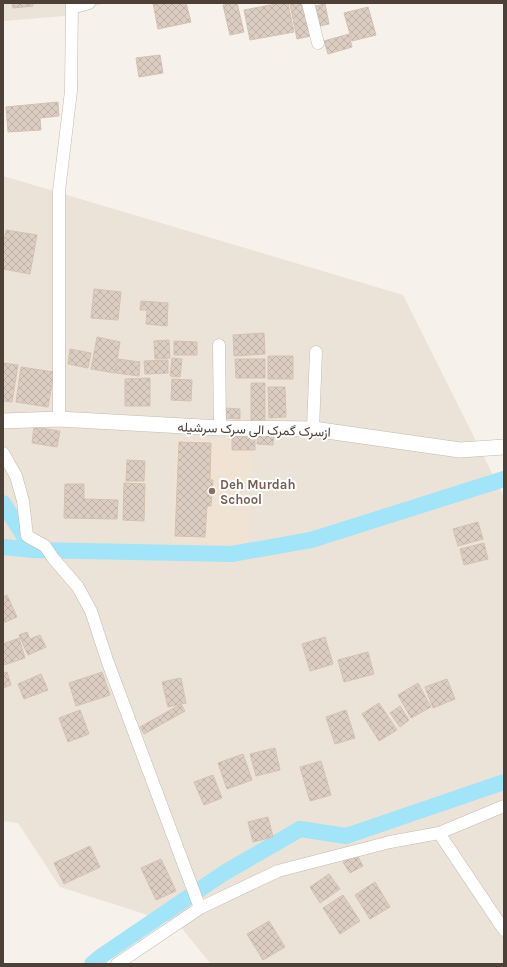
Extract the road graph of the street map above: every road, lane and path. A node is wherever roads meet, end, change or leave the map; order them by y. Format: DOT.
graph roads {
  1 [pos="89,3"];
  2 [pos="308,3"];
  3 [pos="72,6"];
  4 [pos="318,43"];
  5 [pos="219,345"];
  6 [pos="316,352"];
  7 [pos="59,419"];
  8 [pos="3,421"];
  9 [pos="220,428"];
  10 [pos="313,429"];
  11 [pos="504,447"];
  12 [pos="3,453"];
  13 [pos="504,806"];
  14 [pos="439,833"];
  15 [pos="200,908"];
  16 [pos="504,930"];
  17 [pos="117,964"];
  1 -- 3 [label="street"];
  2 -- 4 [label="street"];
  3 -- 7 [label="street"];
  5 -- 9 [label="street"];
  6 -- 10 [label="street"];
  7 -- 8 [label="street, ازسرک گمرک الی سرک سرشیله"];
  7 -- 9 [label="street, ازسرک گمرک الی سرک سرشیله"];
  9 -- 10 [label="street, ازسرک گمرک الی سرک سرشیله"];
  10 -- 11 [label="street, ازسرک گمرک الی سرک سرشیله"];
  12 -- 15 [label="street"];
  13 -- 14 [label="street"];
  14 -- 15 [label="street"];
  14 -- 16 [label="street"];
  15 -- 17 [label="street"];
}
